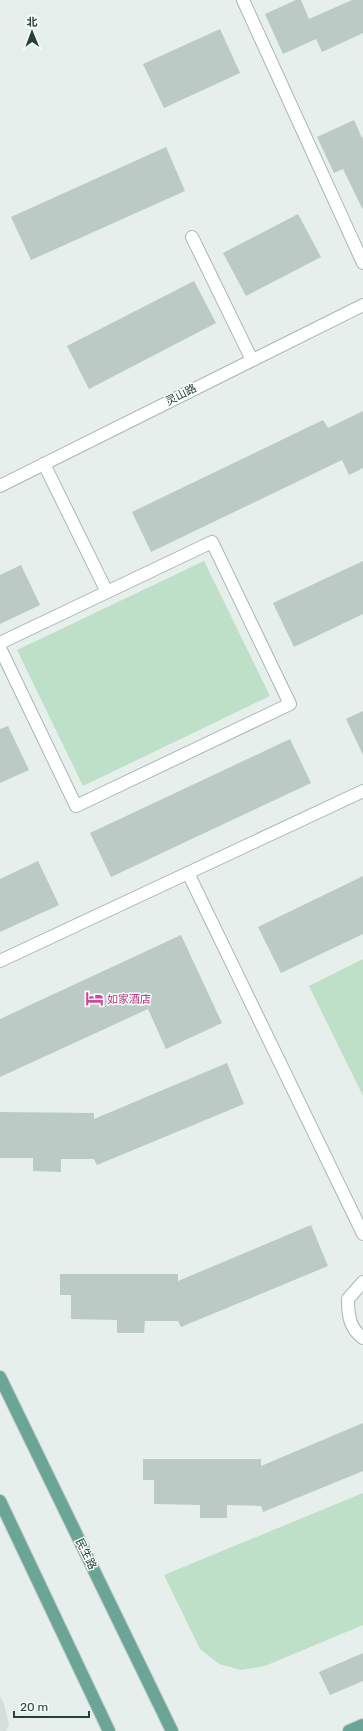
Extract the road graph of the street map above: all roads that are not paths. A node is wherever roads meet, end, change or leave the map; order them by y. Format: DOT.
graph roads {
  1 [pos="243,0"];
  2 [pos="192,237"];
  3 [pos="363,263"];
  4 [pos="363,305"];
  5 [pos="252,360"];
  6 [pos="44,464"];
  7 [pos="0,486"];
  8 [pos="107,592"];
  9 [pos="0,643"];
  10 [pos="0,648"];
  11 [pos="363,791"];
  12 [pos="188,873"];
  13 [pos="0,961"];
  14 [pos="363,1234"];
  15 [pos="363,1282"];
  16 [pos="363,1338"];
  17 [pos="0,1377"];
  18 [pos="0,1501"];
  19 [pos="363,1725"];
  20 [pos="109,1731"];
  21 [pos="172,1731"];
  22 [pos="349,1731"];
  1 -- 3 [label="street"];
  2 -- 5 [label="street"];
  4 -- 5 [label="street, 灵山路"];
  5 -- 6 [label="street, 灵山路"];
  6 -- 7 [label="street, 灵山路"];
  6 -- 8 [label="street"];
  8 -- 9 [label="street"];
  8 -- 10 [label="street"];
  11 -- 12 [label="street"];
  12 -- 13 [label="street"];
  12 -- 14 [label="street"];
  15 -- 16 [label="street"];
  17 -- 21 [label="main road, 民生路"];
  18 -- 20 [label="main road"];
  19 -- 22 [label="main road"];
}
